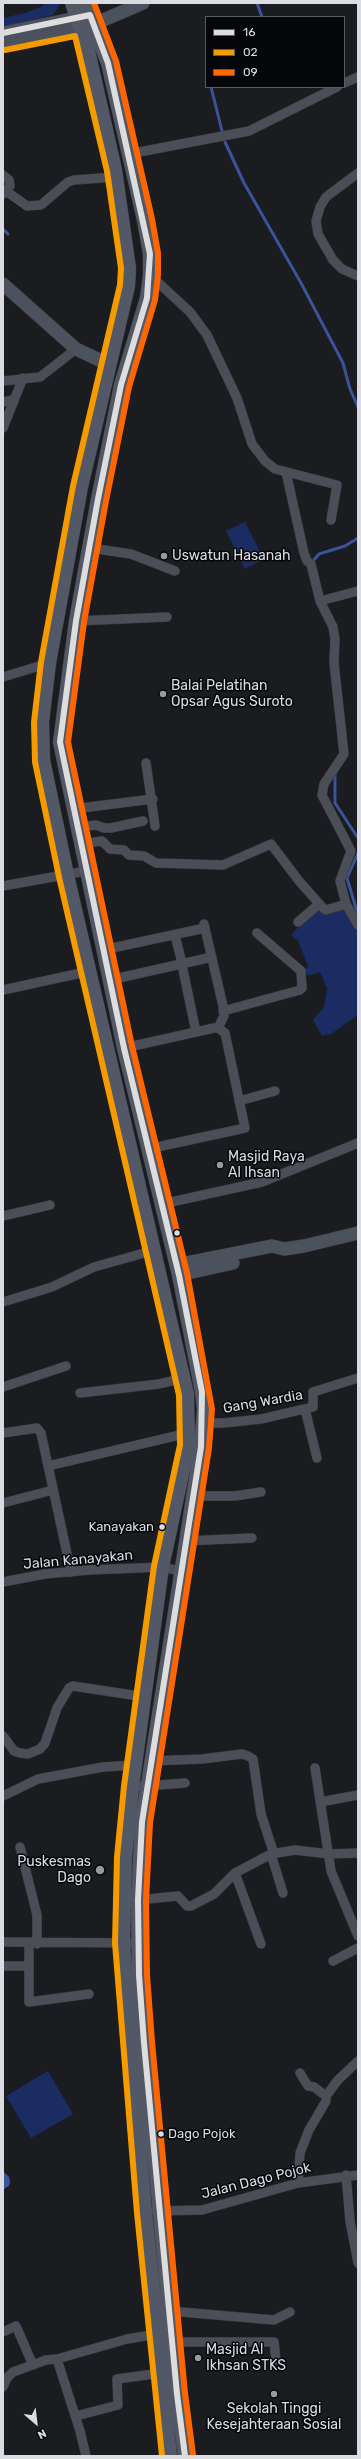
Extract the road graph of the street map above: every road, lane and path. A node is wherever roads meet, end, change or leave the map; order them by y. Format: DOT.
graph roads {
  1 [pos="72,3"];
  2 [pos="126,3"];
  3 [pos="143,3"];
  4 [pos="86,17"];
  5 [pos="3,33"];
  6 [pos="3,42"];
  7 [pos="358,77"];
  8 [pos="345,83"];
  9 [pos="335,88"];
  10 [pos="135,153"];
  11 [pos="358,173"];
  12 [pos="3,175"];
  13 [pos="116,177"];
  14 [pos="5,192"];
  15 [pos="150,275"];
  16 [pos="358,276"];
  17 [pos="3,284"];
  18 [pos="76,349"];
  19 [pos="108,364"];
  20 [pos="23,378"];
  21 [pos="3,381"];
  22 [pos="13,400"];
  23 [pos="3,402"];
  24 [pos="3,428"];
  25 [pos="286,472"];
  26 [pos="80,494"];
  27 [pos="98,498"];
  28 [pos="331,520"];
  29 [pos="90,548"];
  30 [pos="175,571"];
  31 [pos="358,591"];
  32 [pos="320,601"];
  33 [pos="168,617"];
  34 [pos="76,621"];
  35 [pos="50,663"];
  36 [pos="3,677"];
  37 [pos="63,758"];
  38 [pos="43,760"];
  39 [pos="146,763"];
  40 [pos="152,799"];
  41 [pos="73,809"];
  42 [pos="143,821"];
  43 [pos="155,826"];
  44 [pos="76,827"];
  45 [pos="80,844"];
  46 [pos="86,871"];
  47 [pos="67,875"];
  48 [pos="3,886"];
  49 [pos="319,904"];
  50 [pos="346,904"];
  51 [pos="298,922"];
  52 [pos="358,925"];
  53 [pos="257,933"];
  54 [pos="175,935"];
  55 [pos="103,950"];
  56 [pos="212,957"];
  57 [pos="182,964"];
  58 [pos="90,971"];
  59 [pos="110,980"];
  60 [pos="3,990"];
  61 [pos="223,1011"];
  62 [pos="218,1028"];
  63 [pos="196,1032"];
  64 [pos="124,1048"];
  65 [pos="131,1076"];
  66 [pos="116,1079"];
  67 [pos="275,1091"];
  68 [pos="239,1101"];
  69 [pos="358,1143"];
  70 [pos="148,1149"];
  71 [pos="162,1204"];
  72 [pos="50,1205"];
  73 [pos="3,1216"];
  74 [pos="358,1233"];
  75 [pos="155,1250"];
  76 [pos="177,1270"];
  77 [pos="3,1302"];
  78 [pos="66,1366"];
  79 [pos="185,1378"];
  80 [pos="358,1378"];
  81 [pos="3,1387"];
  82 [pos="202,1392"];
  83 [pos="80,1393"];
  84 [pos="187,1394"];
  85 [pos="305,1409"];
  86 [pos="204,1423"];
  87 [pos="3,1433"];
  88 [pos="188,1433"];
  89 [pos="317,1458"];
  90 [pos="48,1466"];
  91 [pos="53,1490"];
  92 [pos="261,1492"];
  93 [pos="192,1496"];
  94 [pos="3,1503"];
  95 [pos="252,1538"];
  96 [pos="184,1541"];
  97 [pos="162,1567"];
  98 [pos="180,1571"];
  99 [pos="71,1572"];
  100 [pos="3,1582"];
  101 [pos="145,1697"];
  102 [pos="3,1736"];
  103 [pos="151,1761"];
  104 [pos="135,1765"];
  105 [pos="315,1768"];
  106 [pos="185,1783"];
  107 [pos="132,1787"];
  108 [pos="147,1787"];
  109 [pos="358,1795"];
  110 [pos="3,1796"];
  111 [pos="320,1802"];
  112 [pos="20,1847"];
  113 [pos="358,1853"];
  114 [pos="272,1854"];
  115 [pos="329,1854"];
  116 [pos="235,1873"];
  117 [pos="283,1894"];
  118 [pos="138,1900"];
  119 [pos="358,1936"];
  120 [pos="3,1942"];
  121 [pos="33,1943"];
  122 [pos="123,1943"];
  123 [pos="138,1944"];
  124 [pos="262,1944"];
  125 [pos="358,1948"];
  126 [pos="333,1961"];
  127 [pos="3,1966"];
  128 [pos="28,1966"];
  129 [pos="89,1994"];
  130 [pos="358,2061"];
  131 [pos="300,2072"];
  132 [pos="326,2096"];
  133 [pos="358,2175"];
  134 [pos="346,2176"];
  135 [pos="298,2183"];
  136 [pos="145,2211"];
  137 [pos="160,2211"];
  138 [pos="358,2263"];
  139 [pos="170,2311"];
  140 [pos="290,2312"];
  141 [pos="3,2332"];
  142 [pos="157,2334"];
  143 [pos="172,2342"];
  144 [pos="57,2359"];
  145 [pos="276,2360"];
  146 [pos="33,2365"];
  147 [pos="161,2373"];
  148 [pos="3,2387"];
  149 [pos="76,2416"];
  150 [pos="86,2456"];
  151 [pos="170,2456"];
  152 [pos="185,2456"];
  1 -- 4 [label="main road"];
  2 -- 4 [label="main road"];
  3 -- 4 [label="main road"];
  4 -- 5 [label="main road"];
  4 -- 6 [label="main road"];
  4 -- 10 [label="main road"];
  4 -- 13 [label="main road"];
  7 -- 8 [label="street"];
  9 -- 10 [label="street"];
  10 -- 15 [label="main road"];
  11 -- 16 [label="street"];
  12 -- 14 [label="street"];
  13 -- 14 [label="street"];
  13 -- 19 [label="main road"];
  15 -- 25 [label="street"];
  15 -- 27 [label="main road"];
  17 -- 18 [label="main road"];
  18 -- 19 [label="main road"];
  18 -- 20 [label="street"];
  19 -- 26 [label="main road"];
  20 -- 21 [label="street"];
  20 -- 22 [label="street"];
  22 -- 23 [label="street"];
  22 -- 24 [label="street"];
  25 -- 28 [label="street"];
  25 -- 32 [label="street"];
  26 -- 27 [label="main road"];
  26 -- 35 [label="main road"];
  27 -- 29 [label="main road"];
  29 -- 30 [label="street"];
  29 -- 34 [label="main road"];
  31 -- 32 [label="street"];
  32 -- 50 [label="street"];
  33 -- 34 [label="street"];
  34 -- 37 [label="main road"];
  35 -- 36 [label="street"];
  35 -- 38 [label="main road"];
  37 -- 38 [label="main road"];
  37 -- 41 [label="main road"];
  38 -- 47 [label="main road"];
  39 -- 40 [label="street"];
  40 -- 41 [label="street"];
  40 -- 43 [label="street"];
  41 -- 44 [label="main road"];
  42 -- 44 [label="street"];
  44 -- 45 [label="main road"];
  45 -- 46 [label="main road"];
  45 -- 49 [label="street"];
  46 -- 47 [label="street"];
  46 -- 55 [label="main road"];
  47 -- 48 [label="street"];
  47 -- 58 [label="main road"];
  49 -- 50 [label="street"];
  49 -- 51 [label="street"];
  50 -- 52 [label="street"];
  53 -- 61 [label="street"];
  54 -- 55 [label="street"];
  54 -- 56 [label="street"];
  54 -- 57 [label="street"];
  55 -- 59 [label="main road"];
  56 -- 57 [label="street"];
  56 -- 61 [label="street"];
  57 -- 59 [label="street"];
  57 -- 63 [label="street"];
  58 -- 60 [label="street"];
  58 -- 66 [label="main road"];
  59 -- 64 [label="main road"];
  61 -- 62 [label="street"];
  62 -- 63 [label="street"];
  62 -- 68 [label="street"];
  63 -- 64 [label="street"];
  64 -- 65 [label="main road"];
  65 -- 66 [label="main road"];
  65 -- 70 [label="main road"];
  66 -- 75 [label="main road"];
  67 -- 68 [label="street"];
  68 -- 70 [label="street"];
  69 -- 71 [label="street"];
  70 -- 71 [label="main road"];
  71 -- 76 [label="main road"];
  72 -- 73 [label="street"];
  74 -- 76 [label="main road"];
  75 -- 77 [label="street"];
  75 -- 79 [label="main road"];
  76 -- 82 [label="main road"];
  78 -- 81 [label="street"];
  79 -- 83 [label="street"];
  79 -- 84 [label="main road"];
  80 -- 85 [label="street, Gang Wardia"];
  82 -- 84 [label="main road"];
  82 -- 86 [label="main road"];
  84 -- 88 [label="main road"];
  85 -- 86 [label="street, Gang Wardia"];
  85 -- 89 [label="street"];
  86 -- 93 [label="main road"];
  87 -- 90 [label="street"];
  88 -- 90 [label="street"];
  88 -- 97 [label="main road"];
  90 -- 91 [label="street"];
  91 -- 94 [label="street"];
  91 -- 99 [label="street"];
  92 -- 93 [label="street"];
  93 -- 96 [label="main road"];
  95 -- 96 [label="street"];
  96 -- 98 [label="main road"];
  97 -- 98 [label="street, Jalan Kanayakan"];
  97 -- 99 [label="street, Jalan Kanayakan"];
  97 -- 101 [label="main road"];
  98 -- 103 [label="main road"];
  99 -- 100 [label="street, Jalan Kanayakan"];
  101 -- 102 [label="street"];
  101 -- 104 [label="main road"];
  103 -- 108 [label="main road"];
  103 -- 114 [label="street"];
  104 -- 107 [label="main road"];
  104 -- 110 [label="street"];
  105 -- 111 [label="street"];
  106 -- 108 [label="street"];
  107 -- 108 [label="street"];
  107 -- 122 [label="main road"];
  108 -- 118 [label="main road"];
  109 -- 111 [label="street"];
  111 -- 115 [label="street"];
  112 -- 121 [label="street"];
  113 -- 115 [label="street"];
  114 -- 115 [label="street"];
  114 -- 116 [label="street"];
  114 -- 117 [label="street"];
  115 -- 119 [label="street"];
  116 -- 118 [label="street"];
  116 -- 124 [label="street"];
  118 -- 123 [label="main road"];
  120 -- 121 [label="street"];
  121 -- 122 [label="street"];
  121 -- 128 [label="street"];
  122 -- 123 [label="street"];
  122 -- 136 [label="main road"];
  123 -- 137 [label="main road"];
  125 -- 126 [label="street"];
  127 -- 128 [label="street"];
  128 -- 129 [label="street"];
  130 -- 132 [label="street"];
  131 -- 132 [label="street"];
  132 -- 135 [label="street"];
  133 -- 134 [label="street, Jalan Dago Pojok"];
  134 -- 135 [label="street, Jalan Dago Pojok"];
  134 -- 138 [label="street"];
  135 -- 137 [label="street, Jalan Dago Pojok"];
  136 -- 137 [label="street, Jalan Dago Pojok"];
  136 -- 142 [label="main road"];
  137 -- 139 [label="main road"];
  139 -- 140 [label="street"];
  139 -- 143 [label="main road"];
  141 -- 146 [label="street"];
  142 -- 144 [label="street"];
  142 -- 147 [label="main road"];
  143 -- 145 [label="street"];
  143 -- 152 [label="main road"];
  144 -- 146 [label="street"];
  144 -- 149 [label="street"];
  146 -- 148 [label="street"];
  147 -- 149 [label="street"];
  147 -- 151 [label="main road"];
  149 -- 150 [label="street"];
}
